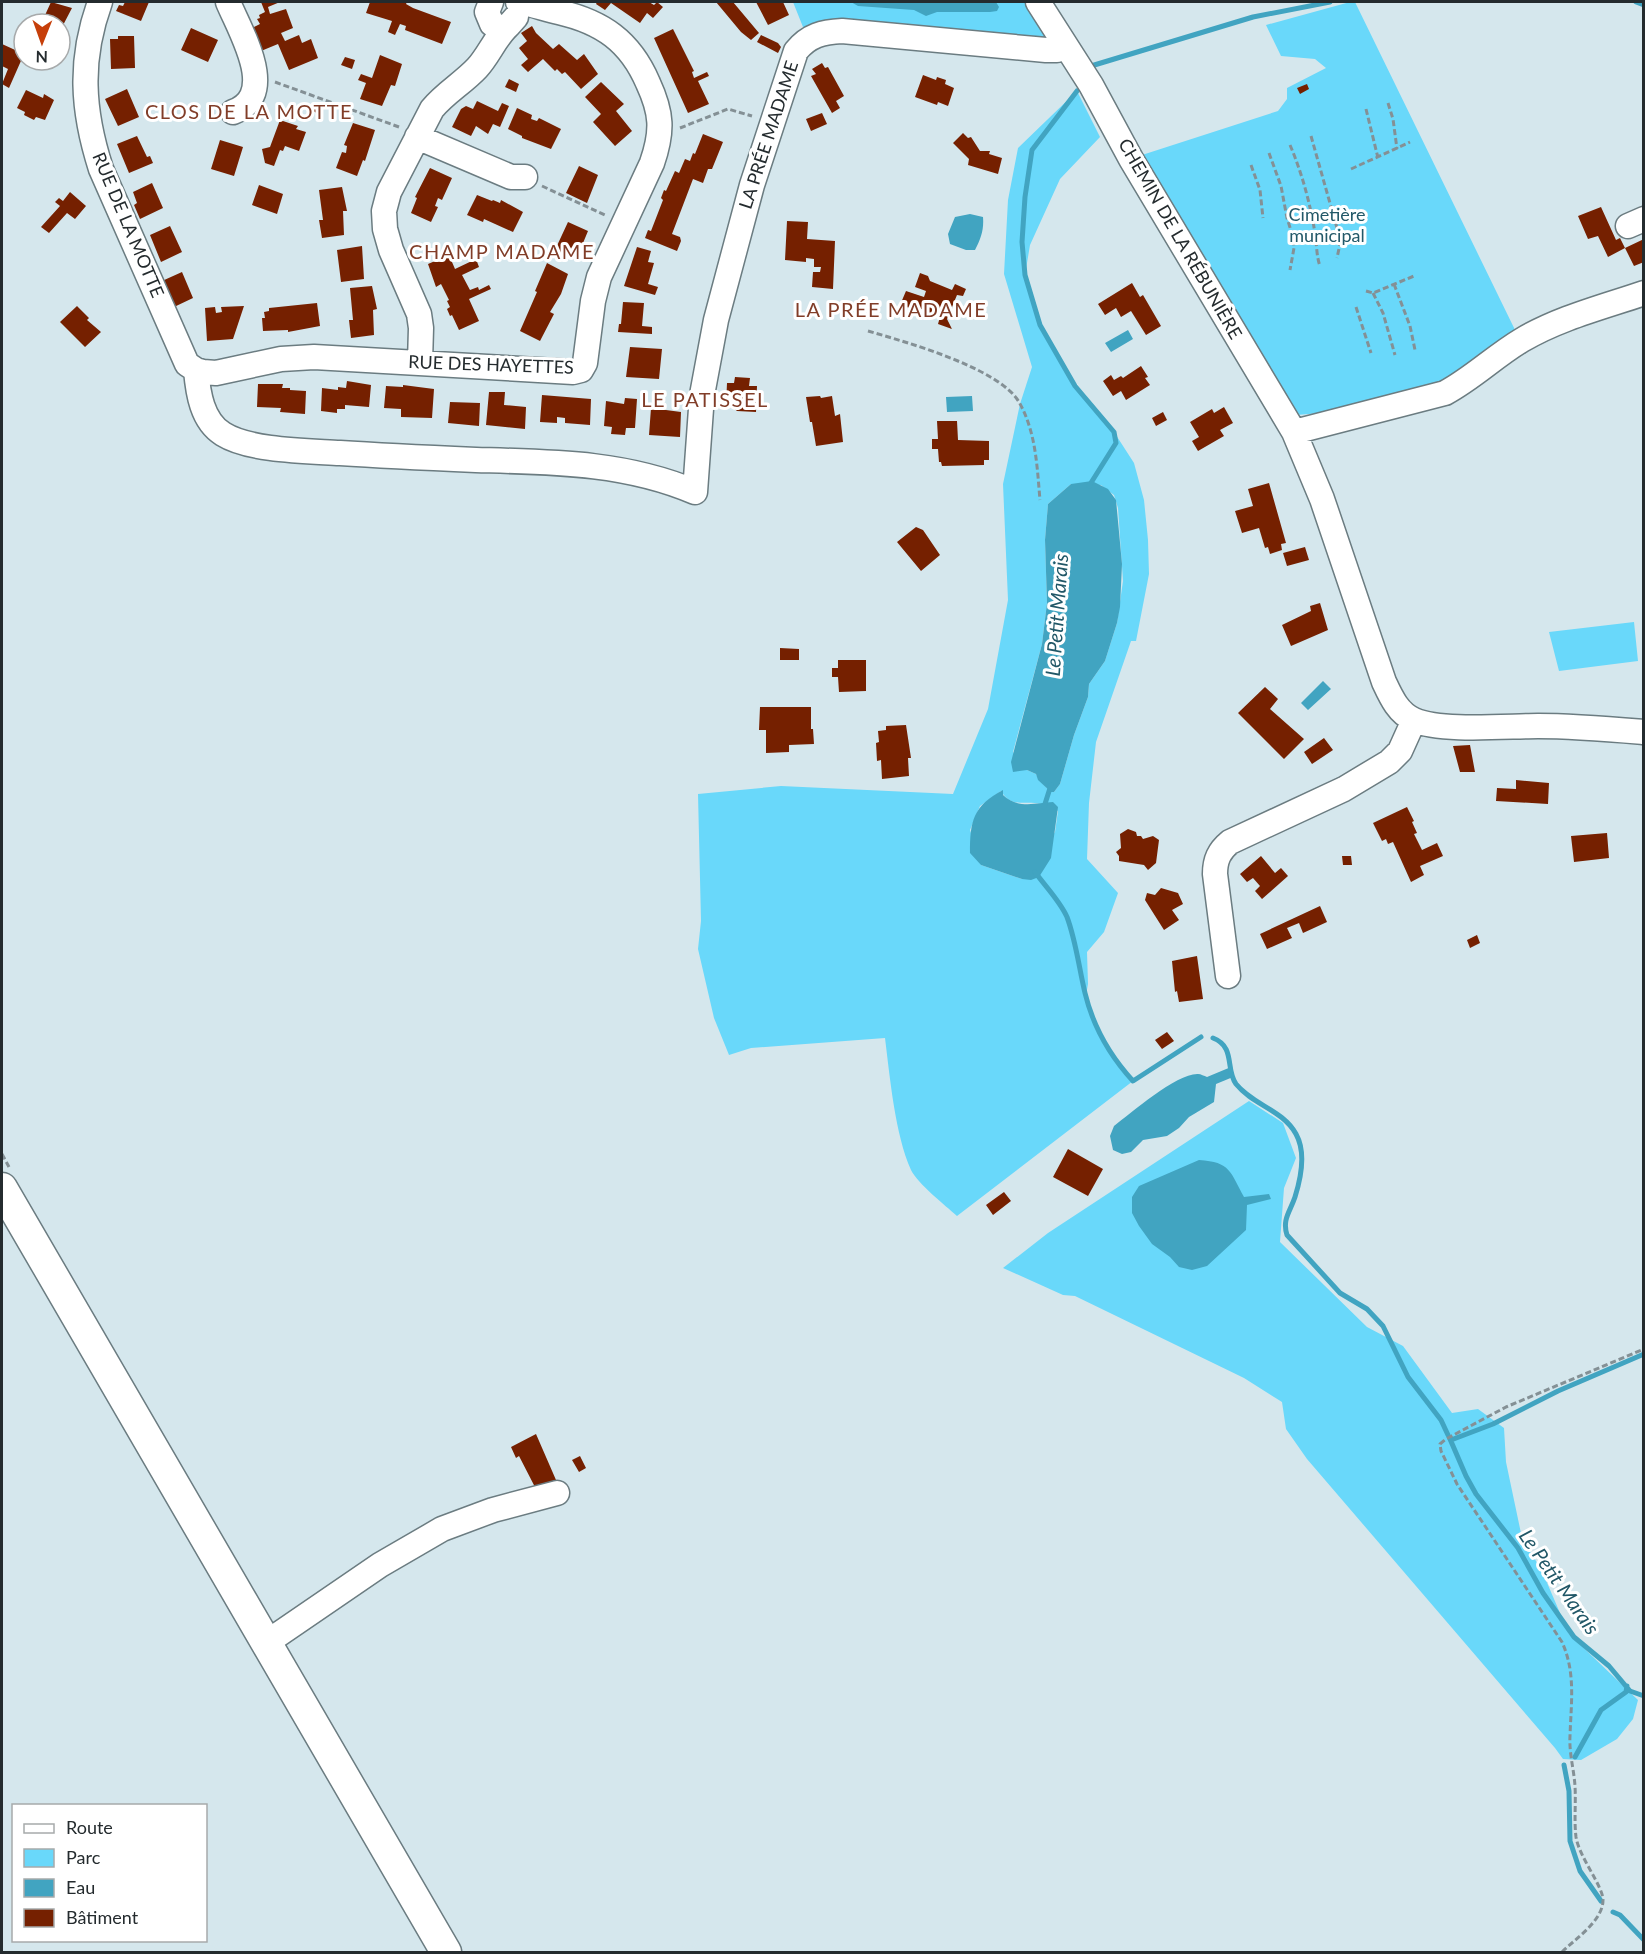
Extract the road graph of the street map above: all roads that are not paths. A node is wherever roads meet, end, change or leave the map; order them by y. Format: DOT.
graph roads {
  1 [pos="100,2"];
  2 [pos="228,2"];
  3 [pos="1038,2"];
  4 [pos="554,7"];
  5 [pos="499,10"];
  6 [pos="1065,46"];
  7 [pos="233,112"];
  8 [pos="417,137"];
  9 [pos="525,177"];
  10 [pos="1644,292"];
  11 [pos="420,362"];
  12 [pos="195,370"];
  13 [pos="1294,432"];
  14 [pos="1414,720"];
  15 [pos="1644,732"];
  16 [pos="1228,976"];
  17 [pos="2,1188"];
  18 [pos="557,1493"];
  19 [pos="266,1643"];
  20 [pos="446,1953"];
  1 -- 12 [label="street, RUE DE LA MOTTE"];
  2 -- 7 [label="street"];
  3 -- 6 [label="street, CHEMIN DE LA RÉBUNIÈRE"];
  4 -- 5 [label="street, RUE DES HAYETTES"];
  4 -- 11 [label="street, RUE DES HAYETTES"];
  5 -- 8 [label="street"];
  6 -- 12 [label="street, LA PRÉE MADAME"];
  6 -- 13 [label="street, CHEMIN DE LA RÉBUNIÈRE"];
  8 -- 9 [label="street"];
  8 -- 11 [label="street"];
  10 -- 13 [label="street"];
  11 -- 12 [label="street, RUE DES HAYETTES"];
  13 -- 14 [label="street, CHEMIN DE LA RÉBUNIÈRE"];
  14 -- 15 [label="street"];
  14 -- 16 [label="street"];
  17 -- 19 [label="main road"];
  18 -- 19 [label="street"];
  19 -- 20 [label="main road"];
}
